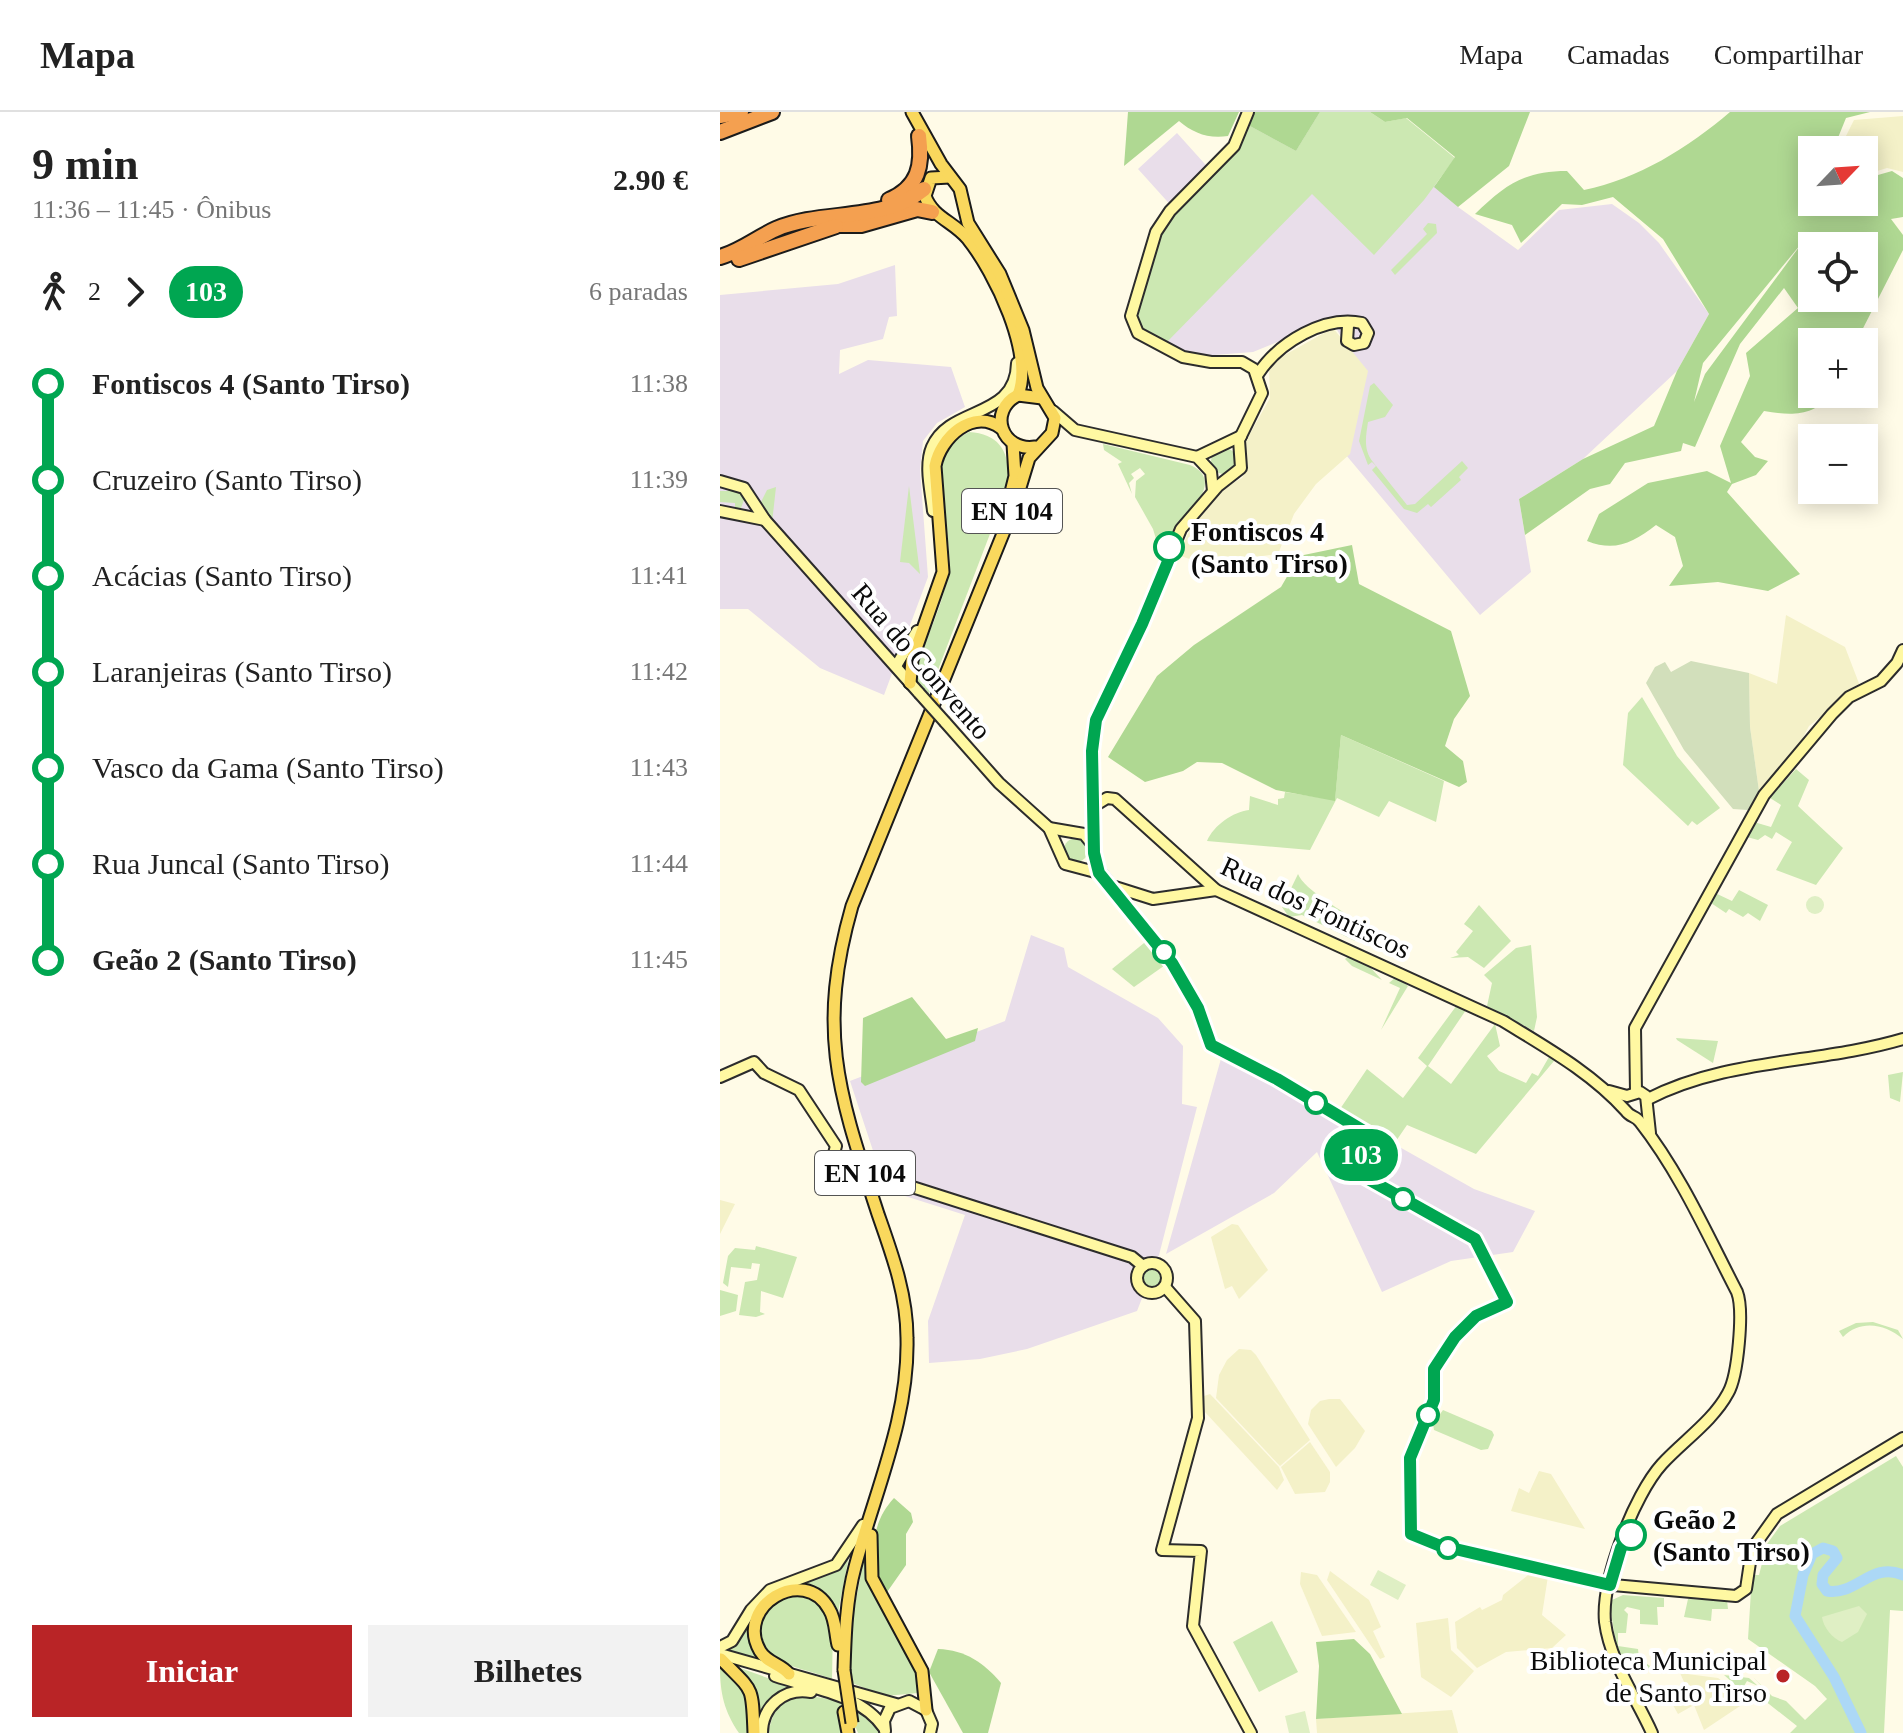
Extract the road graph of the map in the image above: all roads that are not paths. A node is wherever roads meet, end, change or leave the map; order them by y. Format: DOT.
graph roads {
  1 [pos="741,112"];
  2 [pos="772,112"];
  3 [pos="911,112"];
  4 [pos="1248,112"];
  5 [pos="720,116"];
  6 [pos="720,132"];
  7 [pos="919,136"];
  8 [pos="950,177"];
  9 [pos="928,184"];
  10 [pos="963,204"];
  11 [pos="858,214"];
  12 [pos="938,216"];
  13 [pos="835,221"];
  14 [pos="720,257"];
  15 [pos="720,265"];
  16 [pos="1012,325"];
  17 [pos="1348,326"];
  18 [pos="1258,374"];
  19 [pos="1018,395"];
  20 [pos="1042,398"];
  21 [pos="1003,408"];
  22 [pos="1052,410"];
  23 [pos="980,412"];
  24 [pos="1001,428"];
  25 [pos="1075,430"];
  26 [pos="1241,436"];
  27 [pos="1048,439"];
  28 [pos="1013,444"];
  29 [pos="1225,444"];
  30 [pos="1035,447"];
  31 [pos="1212,450"];
  32 [pos="1241,454"];
  33 [pos="1197,457"];
  34 [pos="1210,470"];
  35 [pos="1227,479"];
  36 [pos="720,481"];
  37 [pos="1213,491"];
  38 [pos="720,511"];
  39 [pos="765,520"];
  40 [pos="971,610"];
  41 [pos="1903,650"];
  42 [pos="882,651"];
  43 [pos="908,656"];
  44 [pos="896,666"];
  45 [pos="910,683"];
  46 [pos="1094,812"];
  47 [pos="1049,828"];
  48 [pos="1076,833"];
  49 [pos="1059,847"];
  50 [pos="1094,850"];
  51 [pos="1080,867"];
  52 [pos="1099,873"];
  53 [pos="1110,884"];
  54 [pos="1216,890"];
  55 [pos="1903,1039"];
  56 [pos="720,1077"];
  57 [pos="1609,1091"];
  58 [pos="1632,1094"];
  59 [pos="1649,1104"];
  60 [pos="1625,1110"];
  61 [pos="1637,1117"];
  62 [pos="1651,1135"];
  63 [pos="1143,1266"];
  64 [pos="1166,1288"];
  65 [pos="1903,1438"];
  66 [pos="888,1458"];
  67 [pos="872,1515"];
  68 [pos="863,1525"];
  69 [pos="1610,1585"];
  70 [pos="838,1645"];
  71 [pos="720,1654"];
  72 [pos="841,1670"];
  73 [pos="789,1674"];
  74 [pos="831,1694"];
  75 [pos="896,1704"];
  76 [pos="926,1710"];
  77 [pos="844,1712"];
  78 [pos="851,1730"];
  79 [pos="884,1730"];
  80 [pos="931,1732"];
  81 [pos="754,1733"];
  82 [pos="762,1733"];
  83 [pos="842,1733"];
  84 [pos="1251,1733"];
  85 [pos="1652,1733"];
  1 -- 5 [label="highway"];
  2 -- 6 [label="highway"];
  3 -- 7 [label="main road"];
  3 -- 8 [label="main road"];
  4 -- 18 [label="street"];
  7 -- 9 [label="main road"];
  7 -- 11 [label="highway"];
  8 -- 9 [label="main road"];
  8 -- 10 [label="main road"];
  9 -- 11 [label="highway"];
  9 -- 12 [label="main road"];
  10 -- 12 [label="main road"];
  10 -- 20 [label="main road"];
  11 -- 13 [label="highway"];
  12 -- 13 [label="highway"];
  12 -- 16 [label="main road"];
  13 -- 14 [label="highway"];
  13 -- 15 [label="highway"];
  16 -- 19 [label="main road"];
  16 -- 23 [label="street"];
  17 -- 18 [label="street"];
  18 -- 26 [label="street"];
  19 -- 20 [label="main road"];
  19 -- 21 [label="main road"];
  20 -- 22 [label="main road"];
  21 -- 23 [label="street"];
  21 -- 24 [label="main road"];
  22 -- 25 [label="street"];
  22 -- 27 [label="main road"];
  23 -- 43 [label="street"];
  24 -- 28 [label="main road"];
  24 -- 43 [label="main road"];
  25 -- 27 [label="street"];
  25 -- 33 [label="street"];
  26 -- 29 [label="street"];
  26 -- 32 [label="street"];
  27 -- 30 [label="main road"];
  28 -- 30 [label="main road"];
  28 -- 40 [label="main road, EN 104"];
  29 -- 31 [label="street"];
  29 -- 32 [label="street"];
  30 -- 40 [label="main road, EN 104"];
  31 -- 33 [label="street"];
  31 -- 34 [label="street"];
  32 -- 35 [label="street"];
  33 -- 34 [label="street"];
  34 -- 35 [label="street"];
  34 -- 37 [label="street"];
  35 -- 37 [label="street"];
  36 -- 39 [label="street, Rua do Convento"];
  37 -- 46 [label="street"];
  38 -- 39 [label="street"];
  39 -- 42 [label="street, Rua do Convento"];
  40 -- 66 [label="main road, EN 104"];
  41 -- 58 [label="street"];
  42 -- 43 [label="street"];
  42 -- 44 [label="street, Rua do Convento"];
  43 -- 44 [label="main road"];
  43 -- 45 [label="main road"];
  44 -- 45 [label="street, Rua do Convento"];
  45 -- 47 [label="street, Rua do Convento, bridge"];
  46 -- 48 [label="street"];
  46 -- 50 [label="street"];
  46 -- 54 [label="street, Rua dos Fontiscos"];
  47 -- 48 [label="street, Rua do Convento"];
  47 -- 49 [label="street, Rua do Convento"];
  48 -- 49 [label="street"];
  48 -- 50 [label="street"];
  49 -- 51 [label="street"];
  50 -- 51 [label="street"];
  50 -- 52 [label="street"];
  51 -- 52 [label="street"];
  52 -- 53 [label="street"];
  53 -- 54 [label="street"];
  53 -- 69 [label="street"];
  54 -- 57 [label="street, Rua dos Fontiscos"];
  55 -- 59 [label="street"];
  56 -- 63 [label="street, bridge"];
  57 -- 58 [label="street"];
  57 -- 60 [label="street"];
  58 -- 59 [label="street"];
  58 -- 60 [label="street"];
  59 -- 61 [label="street"];
  59 -- 62 [label="street"];
  60 -- 61 [label="street"];
  61 -- 62 [label="street"];
  62 -- 69 [label="street"];
  63 -- 64 [label="street"];
  63 -- 64 [label="street"];
  64 -- 84 [label="street"];
  65 -- 69 [label="street"];
  66 -- 67 [label="main road, EN 104"];
  66 -- 68 [label="main road, EN 104"];
  67 -- 72 [label="main road, EN 104"];
  67 -- 76 [label="main road"];
  68 -- 70 [label="main road, EN 104"];
  68 -- 71 [label="street"];
  69 -- 85 [label="street"];
  70 -- 72 [label="main road, EN 104"];
  70 -- 73 [label="main road"];
  71 -- 73 [label="street"];
  71 -- 74 [label="street"];
  71 -- 81 [label="main road"];
  72 -- 77 [label="main road, EN 104"];
  72 -- 78 [label="main road, EN 104, bridge"];
  73 -- 75 [label="street"];
  74 -- 79 [label="street"];
  74 -- 82 [label="street"];
  75 -- 76 [label="street"];
  75 -- 79 [label="street"];
  76 -- 80 [label="street"];
  77 -- 78 [label="main road, EN 104"];
  77 -- 83 [label="street"];
}
